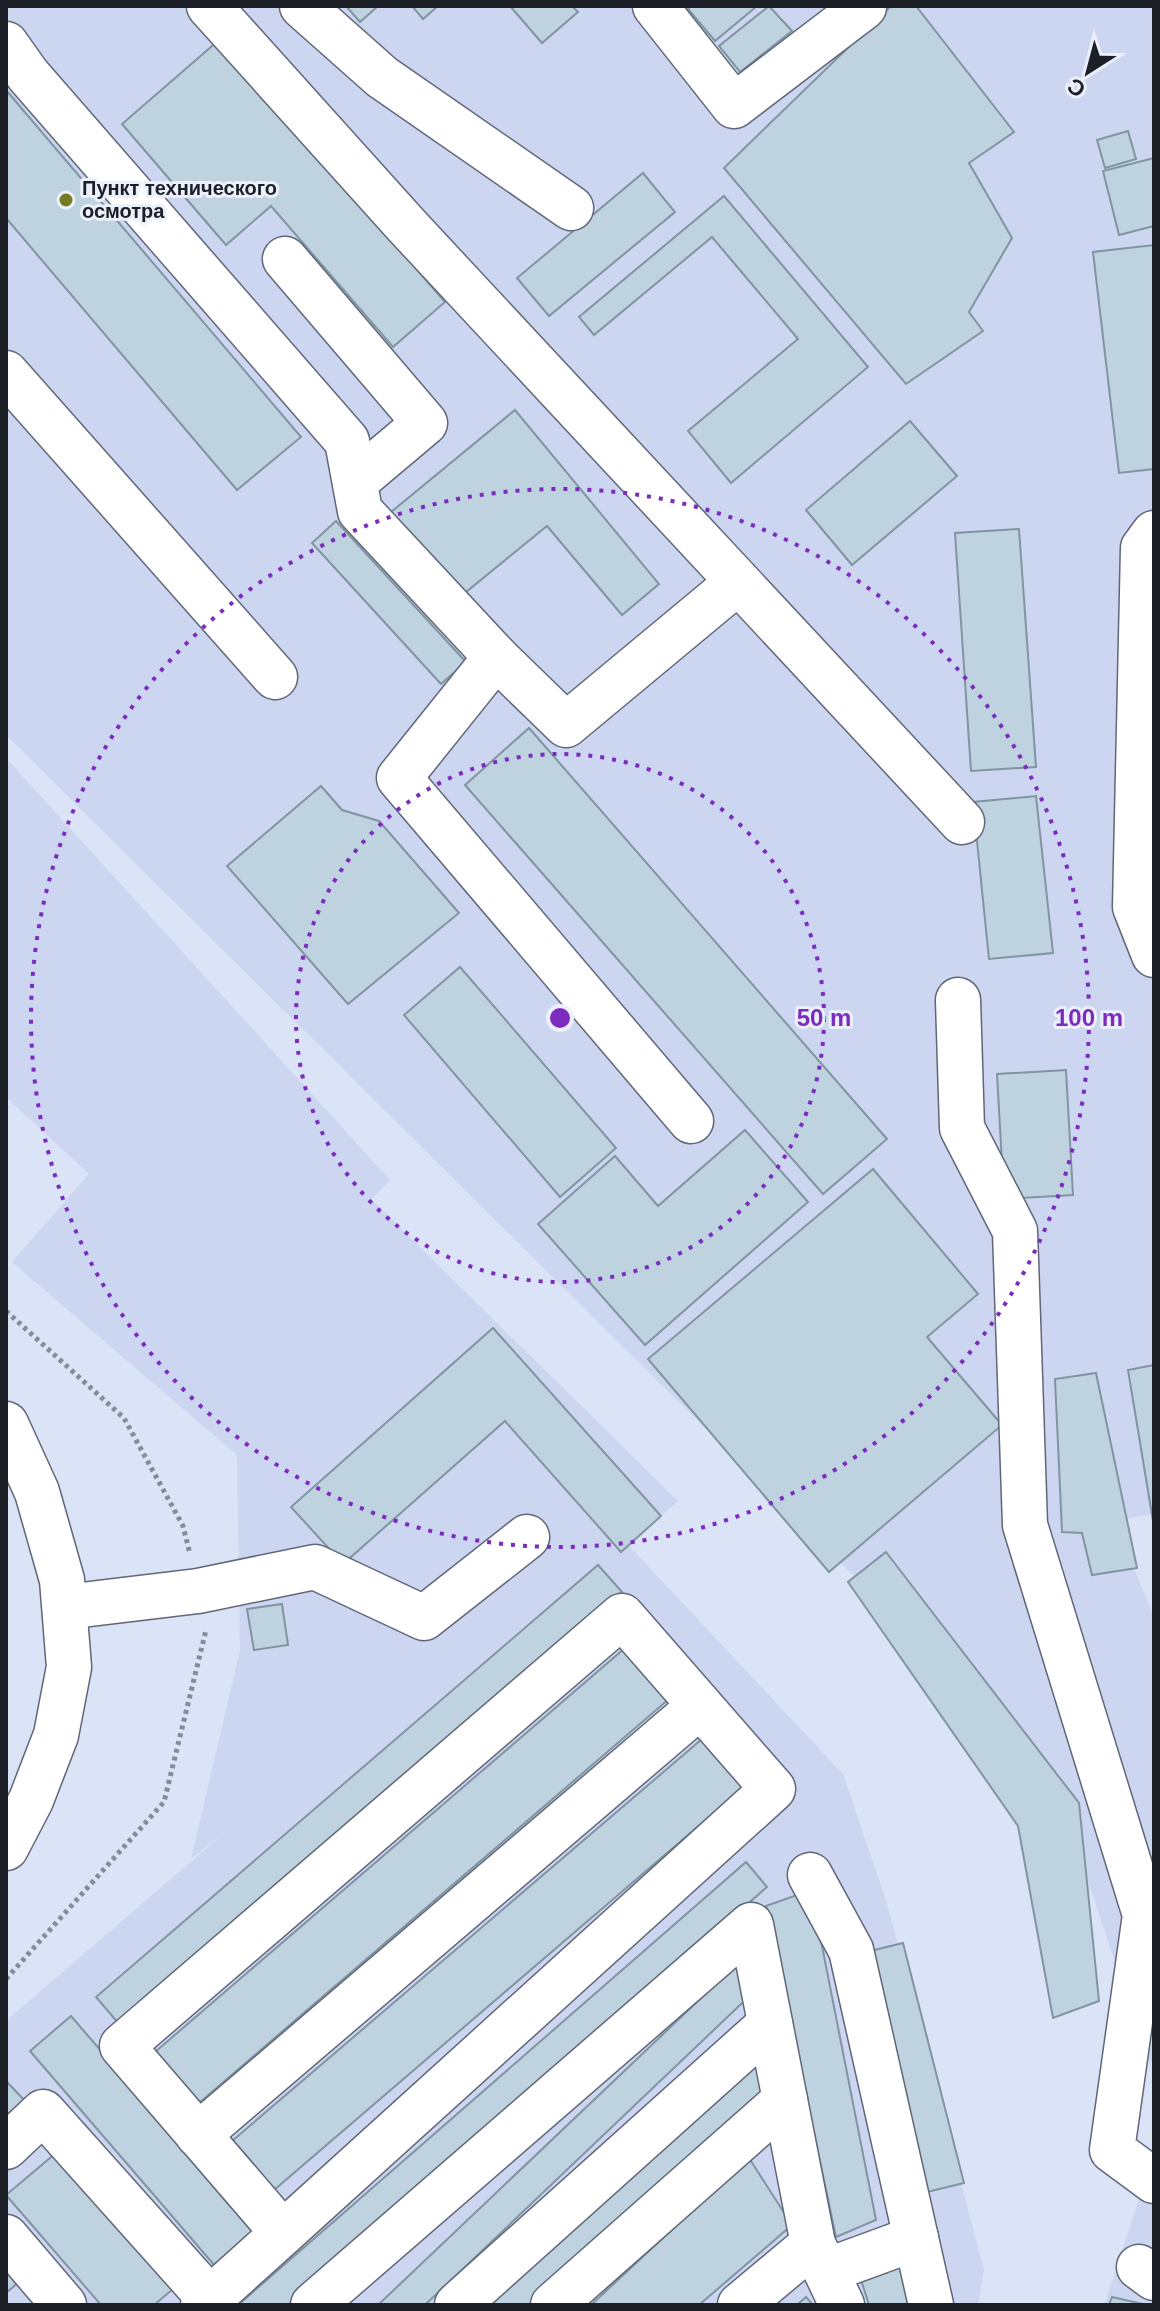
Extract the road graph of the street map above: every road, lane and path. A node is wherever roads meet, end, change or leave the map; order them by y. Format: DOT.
graph roads {
  1 [pos="209,6"];
  2 [pos="302,6"];
  3 [pos="655,6"];
  4 [pos="864,7"];
  5 [pos="6,44"];
  6 [pos="571,208"];
  7 [pos="285,259"];
  8 [pos="6,373"];
  9 [pos="355,482"];
  10 [pos="1154,533"];
  11 [pos="738,582"];
  12 [pos="496,657"];
  13 [pos="275,677"];
  14 [pos="962,822"];
  15 [pos="1154,955"];
  16 [pos="958,1000"];
  17 [pos="691,1121"];
  18 [pos="6,1424"];
  19 [pos="527,1537"];
  20 [pos="65,1607"];
  21 [pos="700,1706"];
  22 [pos="6,1848"];
  23 [pos="810,1875"];
  24 [pos="770,2024"];
  25 [pos="785,2100"];
  26 [pos="198,2135"];
  27 [pos="6,2147"];
  28 [pos="1154,2181"];
  29 [pos="283,2233"];
  30 [pos="6,2237"];
  31 [pos="916,2238"];
  32 [pos="827,2273"];
  33 [pos="47,2299"];
  34 [pos="206,2302"];
  35 [pos="313,2305"];
  36 [pos="457,2305"];
  37 [pos="553,2305"];
  38 [pos="740,2305"];
  39 [pos="931,2305"];
  1 -- 11 [label="street"];
  2 -- 6 [label="street"];
  3 -- 4 [label="street"];
  5 -- 9 [label="street"];
  7 -- 9 [label="street"];
  8 -- 13 [label="street"];
  9 -- 12 [label="street"];
  10 -- 15 [label="street"];
  11 -- 12 [label="street"];
  11 -- 14 [label="street"];
  12 -- 17 [label="street"];
  16 -- 28 [label="street"];
  18 -- 20 [label="street"];
  19 -- 20 [label="street"];
  20 -- 22 [label="street"];
  21 -- 26 [label="street"];
  21 -- 26 [label="street"];
  21 -- 29 [label="street"];
  23 -- 31 [label="street"];
  24 -- 25 [label="street"];
  24 -- 35 [label="street"];
  24 -- 36 [label="street"];
  25 -- 32 [label="street"];
  25 -- 37 [label="street"];
  26 -- 29 [label="street"];
  27 -- 34 [label="street"];
  29 -- 34 [label="street"];
  30 -- 33 [label="street"];
  31 -- 32 [label="street"];
  31 -- 39 [label="street"];
  32 -- 38 [label="street"];
}
